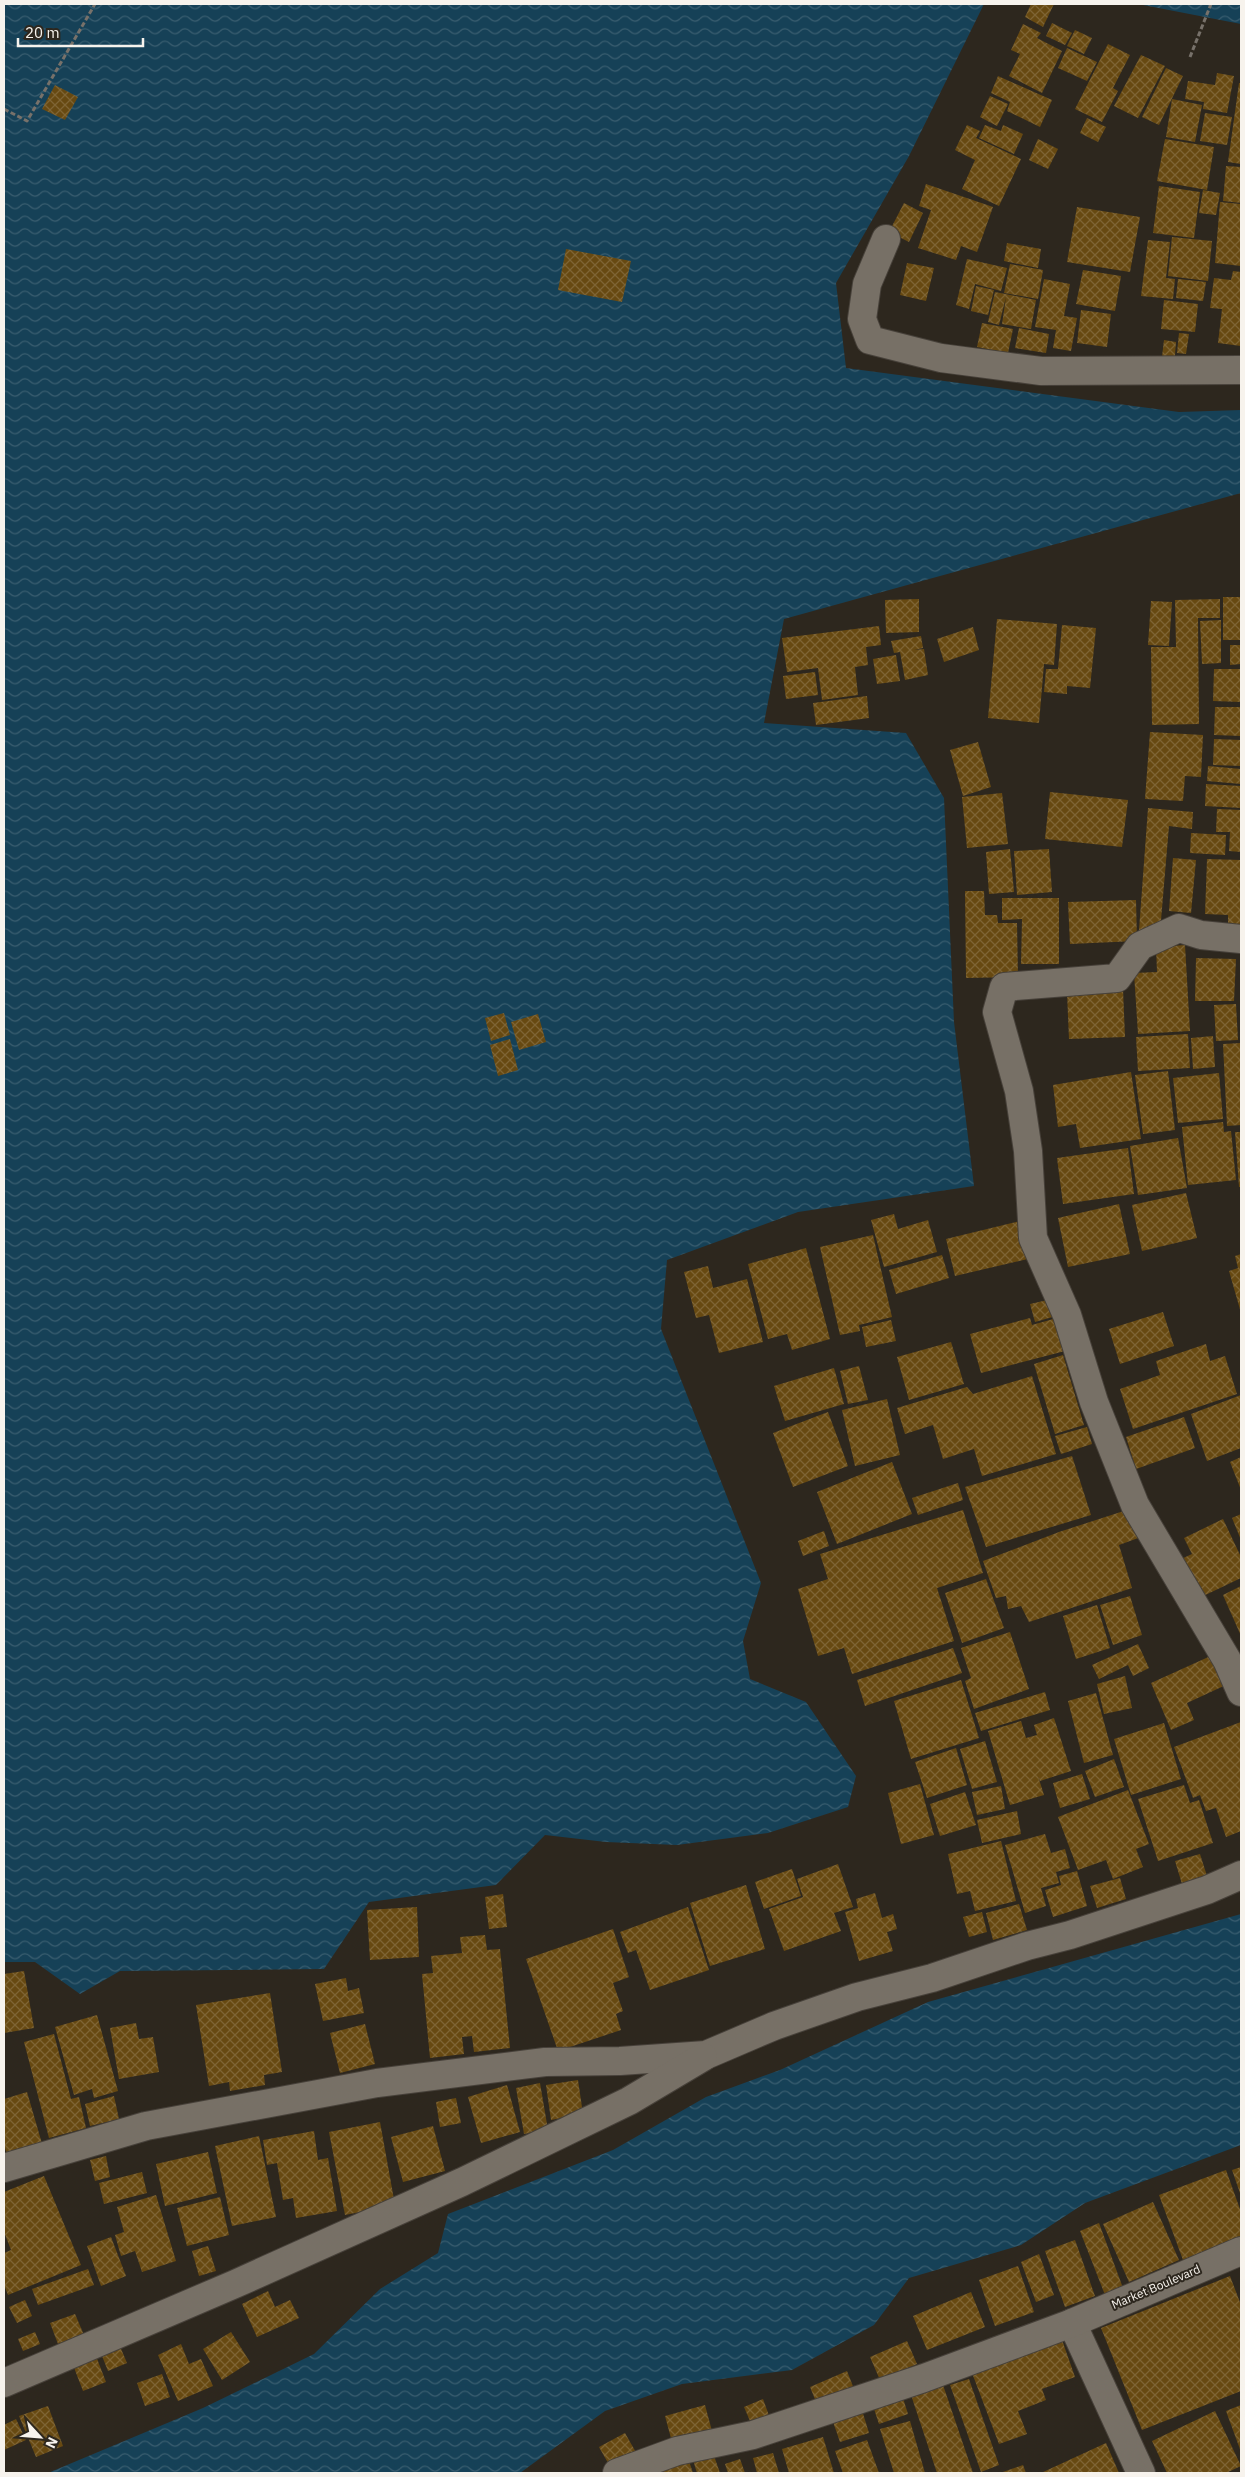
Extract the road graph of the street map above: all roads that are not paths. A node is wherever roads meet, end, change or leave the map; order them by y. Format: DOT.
graph roads {
  1 [pos="886,239"];
  2 [pos="1241,370"];
  3 [pos="1241,939"];
  4 [pos="1241,1692"];
  5 [pos="1241,1875"];
  6 [pos="706,2055"];
  7 [pos="4,2168"];
  8 [pos="1241,2251"];
  9 [pos="1072,2323"];
  10 [pos="4,2383"];
  11 [pos="617,2473"];
  12 [pos="1141,2473"];
  1 -- 2 [label="street"];
  3 -- 4 [label="street"];
  5 -- 6 [label="street"];
  6 -- 7 [label="street"];
  6 -- 10 [label="street"];
  8 -- 9 [label="street, Market Boulevard"];
  9 -- 11 [label="street, Market Boulevard"];
  9 -- 12 [label="street"];
}
